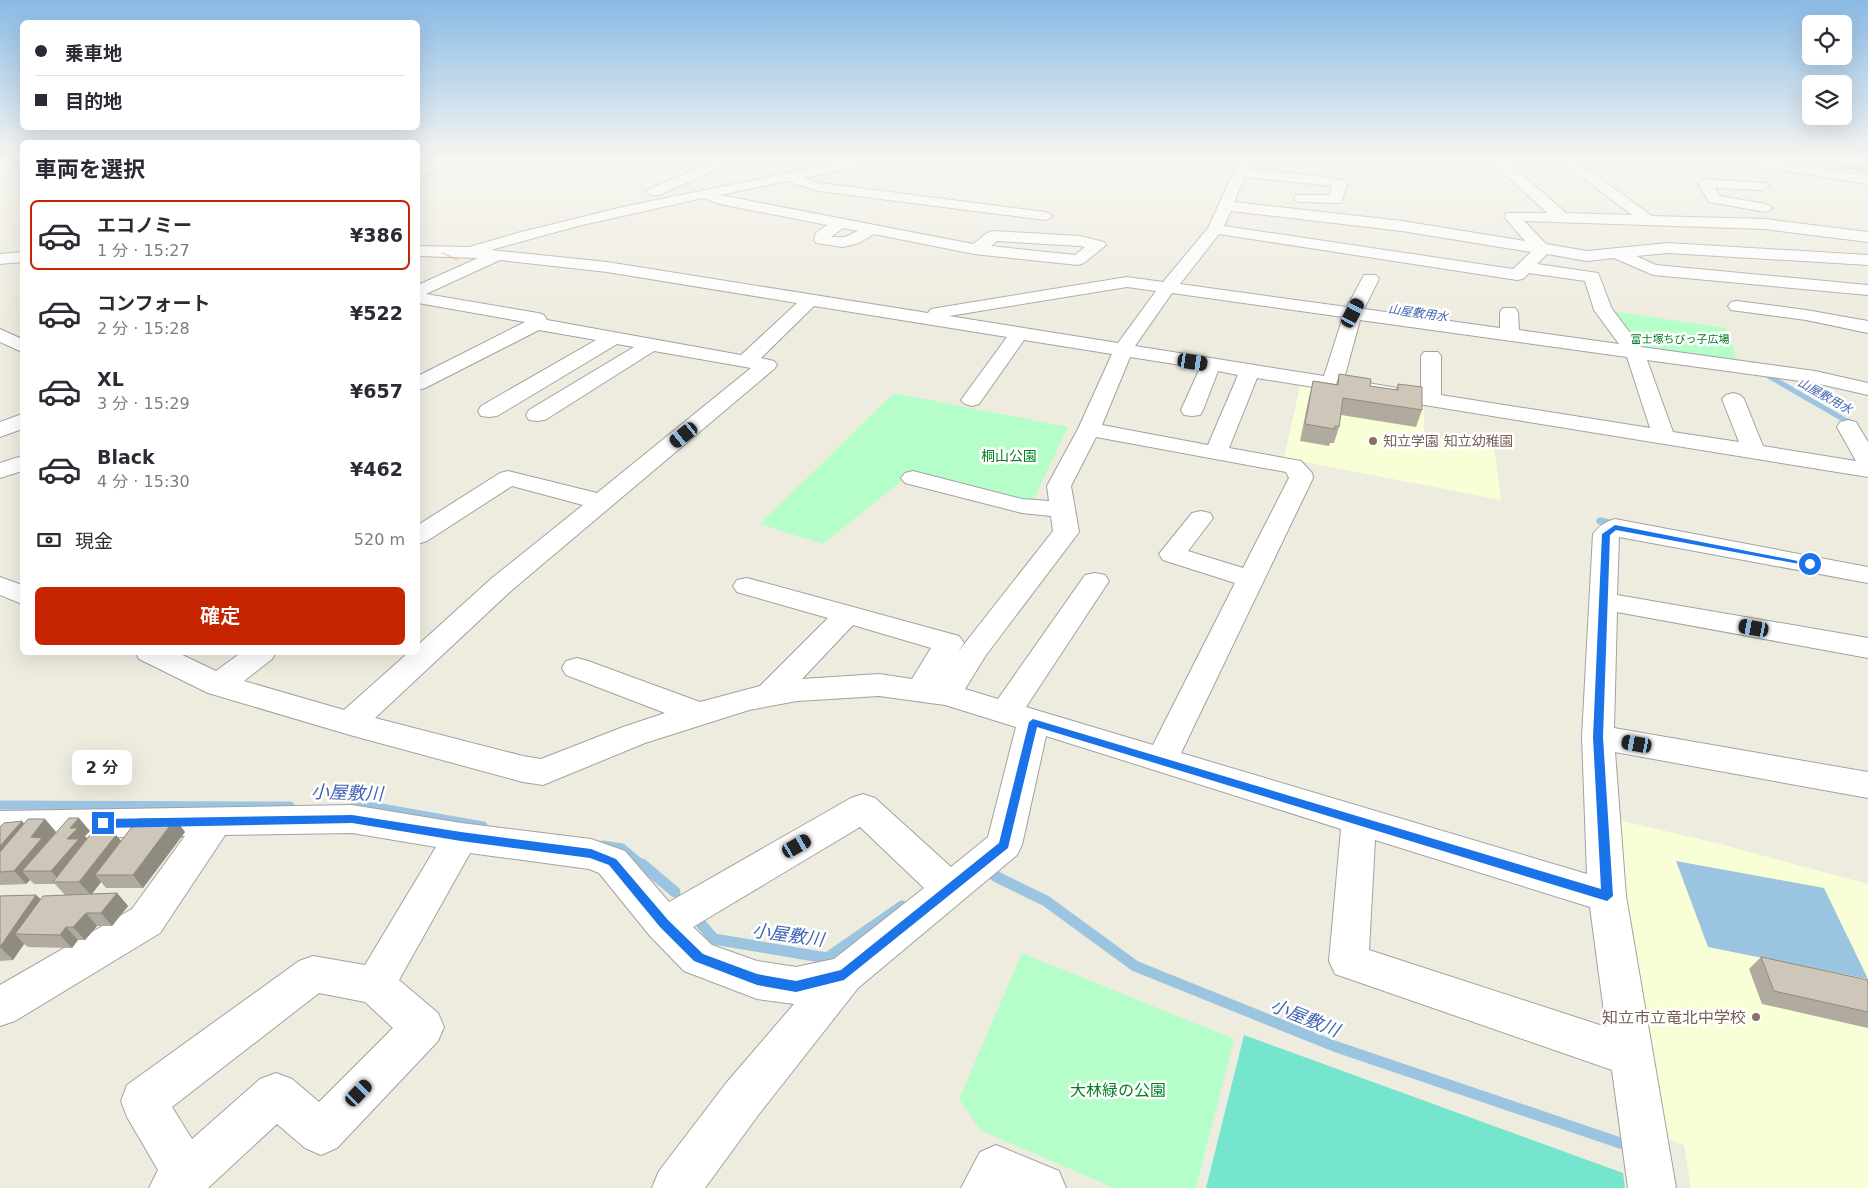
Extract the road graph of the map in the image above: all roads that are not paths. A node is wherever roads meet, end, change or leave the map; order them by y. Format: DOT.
graph roads {
  1 [pos="603,213"];
  2 [pos="614,213"];
  3 [pos="791,213"];
  4 [pos="907,213"];
  5 [pos="1026,213"];
  6 [pos="1223,213"];
  7 [pos="1311,213"];
  8 [pos="1557,213"];
  9 [pos="1638,213"];
  10 [pos="1766,213"];
  11 [pos="1046,216"];
  12 [pos="597,217"];
  13 [pos="1330,217"];
  14 [pos="1561,217"];
  15 [pos="1647,220"];
  16 [pos="841,223"];
  17 [pos="1706,223"];
  18 [pos="1765,224"];
  19 [pos="558,226"];
  20 [pos="875,229"];
  21 [pos="1215,229"];
  22 [pos="1868,237"];
  23 [pos="851,242"];
  24 [pos="874,246"];
  25 [pos="1338,246"];
  26 [pos="891,249"];
  27 [pos="977,249"];
  28 [pos="1542,250"];
  29 [pos="420,251"];
  30 [pos="1713,251"];
  31 [pos="1732,252"];
  32 [pos="1618,254"];
  33 [pos="462,256"];
  34 [pos="495,256"];
  35 [pos="20,257"];
  36 [pos="0,259"];
  37 [pos="1868,260"];
  38 [pos="426,266"];
  39 [pos="1524,267"];
  40 [pos="1732,277"];
  41 [pos="1370,279"];
  42 [pos="1126,282"];
  43 [pos="1807,284"];
  44 [pos="1168,287"];
  45 [pos="420,290"];
  46 [pos="1868,290"];
  47 [pos="420,298"];
  48 [pos="811,299"];
  49 [pos="1737,306"];
  50 [pos="1509,312"];
  51 [pos="1353,313"];
  52 [pos="1811,316"];
  53 [pos="916,317"];
  54 [pos="536,324"];
  55 [pos="1868,327"];
  56 [pos="1019,334"];
  57 [pos="1510,334"];
  58 [pos="0,335"];
  59 [pos="614,338"];
  60 [pos="652,344"];
  61 [pos="20,345"];
  62 [pos="1122,350"];
  63 [pos="1636,352"];
  64 [pos="1432,356"];
  65 [pos="746,361"];
  66 [pos="1211,364"];
  67 [pos="1250,371"];
  68 [pos="420,383"];
  69 [pos="1332,384"];
  70 [pos="1868,389"];
  71 [pos="1733,398"];
  72 [pos="972,400"];
  73 [pos="1431,400"];
  74 [pos="489,410"];
  75 [pos="1192,410"];
  76 [pos="537,415"];
  77 [pos="20,422"];
  78 [pos="1848,427"];
  79 [pos="1089,429"];
  80 [pos="0,430"];
  81 [pos="1664,437"];
  82 [pos="1754,451"];
  83 [pos="1216,453"];
  84 [pos="1868,462"];
  85 [pos="20,464"];
  86 [pos="1868,470"];
  87 [pos="0,471"];
  88 [pos="913,478"];
  89 [pos="601,502"];
  90 [pos="1063,509"];
  91 [pos="1201,518"];
  92 [pos="420,535"];
  93 [pos="1868,575"];
  94 [pos="1251,579"];
  95 [pos="1095,581"];
  96 [pos="747,586"];
  97 [pos="1603,600"];
  98 [pos="848,614"];
  99 [pos="1868,648"];
  100 [pos="155,655"];
  101 [pos="258,655"];
  102 [pos="577,668"];
  103 [pos="219,685"];
  104 [pos="933,692"];
  105 [pos="768,696"];
  106 [pos="699,714"];
  107 [pos="1019,718"];
  108 [pos="350,723"];
  109 [pos="1598,737"];
  110 [pos="1161,760"];
  111 [pos="1868,785"];
  112 [pos="215,821"];
  113 [pos="1359,821"];
  114 [pos="3,828"];
  115 [pos="461,837"];
  116 [pos="949,888"];
  117 [pos="1607,896"];
  118 [pos="664,924"];
  119 [pos="844,975"];
  120 [pos="375,985"];
  121 [pos="0,1007"];
  122 [pos="1632,1056"];
  123 [pos="180,1181"];
  124 [pos="676,1188"];
  125 [pos="985,1188"];
  126 [pos="1042,1188"];
  127 [pos="1652,1188"];
  1 -- 12 [label="street"];
  2 -- 12 [label="street"];
  3 -- 16 [label="street"];
  4 -- 20 [label="street"];
  5 -- 11 [label="street"];
  6 -- 21 [label="street"];
  7 -- 13 [label="street"];
  8 -- 14 [label="street"];
  9 -- 15 [label="street"];
  10 -- 18 [label="street"];
  12 -- 19 [label="street"];
  13 -- 25 [label="street"];
  13 -- 28 [label="street"];
  14 -- 15 [label="street"];
  14 -- 28 [label="street"];
  15 -- 17 [label="street"];
  16 -- 20 [label="street"];
  16 -- 23 [label="street"];
  17 -- 18 [label="street"];
  17 -- 31 [label="street"];
  18 -- 22 [label="street"];
  19 -- 33 [label="street"];
  19 -- 34 [label="street"];
  20 -- 23 [label="street"];
  20 -- 27 [label="street"];
  21 -- 25 [label="street"];
  21 -- 44 [label="street"];
  23 -- 24 [label="street"];
  25 -- 39 [label="street"];
  26 -- 42 [label="street"];
  27 -- 27 [label="street"];
  28 -- 32 [label="street"];
  28 -- 39 [label="street"];
  29 -- 33 [label="street"];
  30 -- 31 [label="street"];
  30 -- 32 [label="street"];
  30 -- 40 [label="street"];
  31 -- 37 [label="street"];
  32 -- 40 [label="street"];
  33 -- 34 [label="street"];
  33 -- 38 [label="street"];
  34 -- 45 [label="street"];
  34 -- 48 [label="street"];
  35 -- 36 [label="street"];
  39 -- 63 [label="street"];
  40 -- 43 [label="street"];
  41 -- 51 [label="street"];
  42 -- 44 [label="street"];
  42 -- 53 [label="street"];
  43 -- 46 [label="street"];
  43 -- 52 [label="street"];
  44 -- 51 [label="street"];
  44 -- 62 [label="street"];
  47 -- 54 [label="street"];
  48 -- 53 [label="street"];
  48 -- 65 [label="street"];
  49 -- 52 [label="street"];
  50 -- 57 [label="street"];
  51 -- 57 [label="street"];
  51 -- 69 [label="street"];
  52 -- 55 [label="street"];
  53 -- 56 [label="street"];
  54 -- 59 [label="street"];
  54 -- 68 [label="street"];
  56 -- 62 [label="street"];
  56 -- 72 [label="street"];
  57 -- 63 [label="street"];
  58 -- 61 [label="street"];
  59 -- 60 [label="street"];
  59 -- 74 [label="street"];
  60 -- 65 [label="street"];
  60 -- 76 [label="street"];
  62 -- 66 [label="street"];
  62 -- 79 [label="street"];
  63 -- 70 [label="street"];
  63 -- 81 [label="street"];
  64 -- 73 [label="street"];
  65 -- 89 [label="street"];
  66 -- 67 [label="street"];
  66 -- 75 [label="street"];
  67 -- 69 [label="street"];
  67 -- 83 [label="street"];
  69 -- 73 [label="street"];
  71 -- 82 [label="street"];
  73 -- 81 [label="street"];
  77 -- 80 [label="street"];
  78 -- 84 [label="street"];
  79 -- 83 [label="street"];
  79 -- 90 [label="street"];
  81 -- 82 [label="street"];
  82 -- 86 [label="street"];
  83 -- 94 [label="street"];
  85 -- 87 [label="street"];
  88 -- 90 [label="street"];
  89 -- 92 [label="street"];
  89 -- 108 [label="street"];
  90 -- 104 [label="street"];
  91 -- 94 [label="street"];
  93 -- 97 [label="street"];
  94 -- 110 [label="street"];
  95 -- 107 [label="street"];
  96 -- 98 [label="street"];
  97 -- 99 [label="street"];
  97 -- 109 [label="street"];
  98 -- 104 [label="street"];
  98 -- 105 [label="street"];
  100 -- 103 [label="street"];
  101 -- 103 [label="street"];
  102 -- 106 [label="street"];
  103 -- 108 [label="street"];
  104 -- 105 [label="street"];
  104 -- 107 [label="street"];
  105 -- 106 [label="street"];
  106 -- 108 [label="street"];
  107 -- 110 [label="street"];
  107 -- 116 [label="street"];
  109 -- 111 [label="street"];
  109 -- 117 [label="street"];
  110 -- 113 [label="street"];
  112 -- 114 [label="street"];
  112 -- 115 [label="street"];
  112 -- 121 [label="street"];
  113 -- 117 [label="street"];
  113 -- 122 [label="street"];
  115 -- 118 [label="street"];
  115 -- 120 [label="street"];
  116 -- 118 [label="street"];
  116 -- 119 [label="street"];
  117 -- 122 [label="street"];
  118 -- 119 [label="street"];
  119 -- 124 [label="street"];
  120 -- 123 [label="street"];
  120 -- 123 [label="street"];
  122 -- 127 [label="street"];
  125 -- 126 [label="street"];
}
